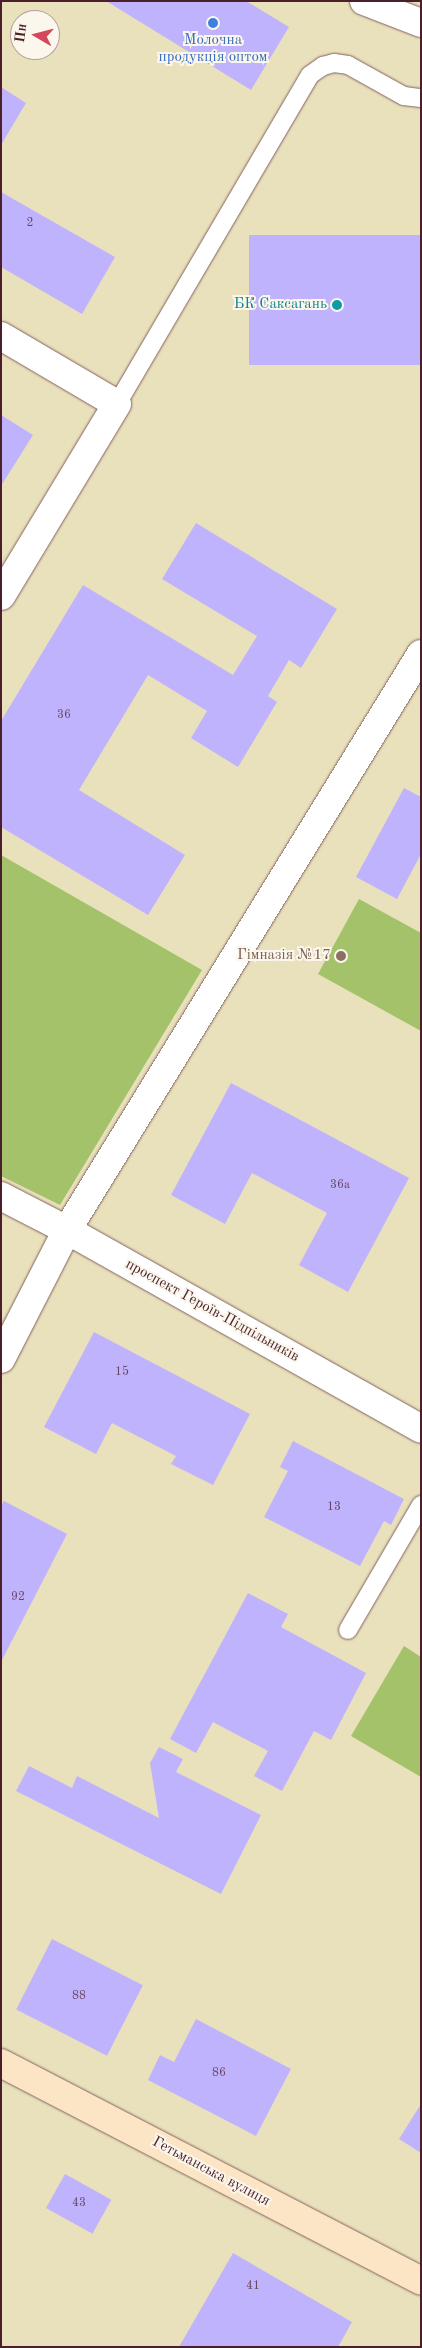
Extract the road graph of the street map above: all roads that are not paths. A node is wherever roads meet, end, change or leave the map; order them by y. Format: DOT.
graph roads {
  1 [pos="364,1"];
  2 [pos="421,23"];
  3 [pos="421,98"];
  4 [pos="1,336"];
  5 [pos="117,404"];
  6 [pos="1,596"];
  7 [pos="421,654"];
  8 [pos="1,1196"];
  9 [pos="68,1230"];
  10 [pos="1,1359"];
  11 [pos="421,1429"];
  12 [pos="421,1505"];
  13 [pos="348,1630"];
  14 [pos="1,2063"];
  15 [pos="421,2281"];
  1 -- 2 [label="street"];
  3 -- 5 [label="lane"];
  4 -- 5 [label="street"];
  5 -- 6 [label="street"];
  7 -- 9 [label="street"];
  8 -- 9 [label="street, проспект Героїв-Підпільників"];
  9 -- 10 [label="street"];
  9 -- 11 [label="street, проспект Героїв-Підпільників"];
  12 -- 13 [label="lane"];
  14 -- 15 [label="street, Гетьманська вулиця"];
}
